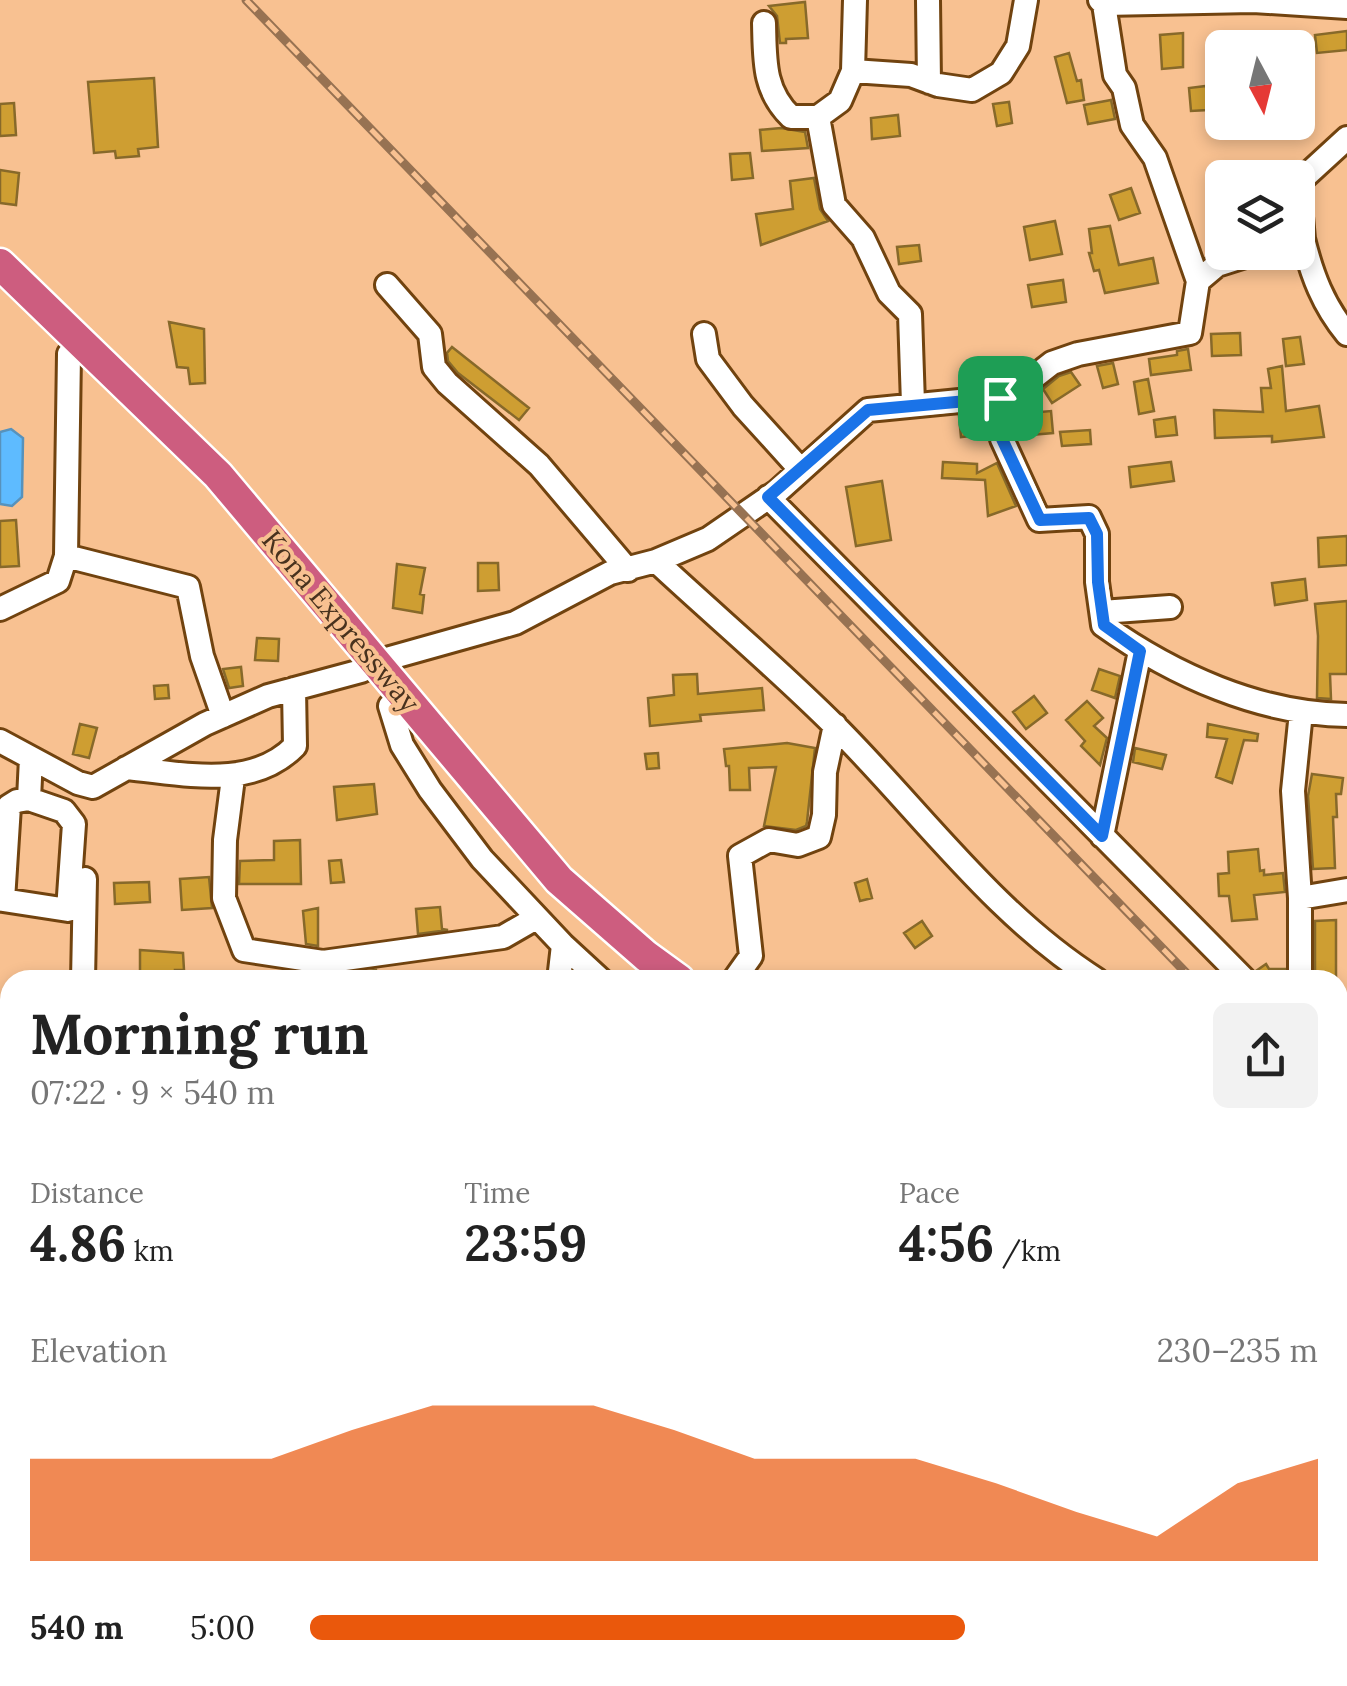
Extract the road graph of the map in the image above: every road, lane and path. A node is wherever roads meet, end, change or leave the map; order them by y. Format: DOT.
graph roads {
  1 [pos="855,0"];
  2 [pos="928,0"];
  3 [pos="1026,0"];
  4 [pos="1253,0"];
  5 [pos="1102,2"];
  6 [pos="1347,7"];
  7 [pos="764,23"];
  8 [pos="853,72"];
  9 [pos="929,82"];
  10 [pos="818,117"];
  11 [pos="1347,138"];
  12 [pos="1315,167"];
  13 [pos="0,264"];
  14 [pos="1211,270"];
  15 [pos="1310,270"];
  16 [pos="1198,280"];
  17 [pos="0,286"];
  18 [pos="387,286"];
  19 [pos="704,334"];
  20 [pos="1347,334"];
  21 [pos="69,354"];
  22 [pos="1000,398"];
  23 [pos="913,404"];
  24 [pos="801,470"];
  25 [pos="768,497"];
  26 [pos="66,556"];
  27 [pos="656,561"];
  28 [pos="628,570"];
  29 [pos="1170,607"];
  30 [pos="0,609"];
  31 [pos="1102,612"];
  32 [pos="1140,651"];
  33 [pos="368,667"];
  34 [pos="294,689"];
  35 [pos="390,706"];
  36 [pos="1302,712"];
  37 [pos="1347,715"];
  38 [pos="223,716"];
  39 [pos="835,726"];
  40 [pos="0,740"];
  41 [pos="32,758"];
  42 [pos="126,768"];
  43 [pos="233,778"];
  44 [pos="87,787"];
  45 [pos="29,799"];
  46 [pos="1102,836"];
  47 [pos="1347,890"];
  48 [pos="1300,898"];
  49 [pos="536,918"];
  50 [pos="563,945"];
  51 [pos="83,970"];
  52 [pos="320,970"];
  53 [pos="329,970"];
  54 [pos="560,970"];
  55 [pos="590,970"];
  56 [pos="633,970"];
  57 [pos="665,970"];
  58 [pos="741,970"];
  59 [pos="1083,970"];
  60 [pos="1235,970"];
  61 [pos="1300,970"];
  1 -- 8 [label="street"];
  2 -- 9 [label="street"];
  3 -- 9 [label="street"];
  4 -- 5 [label="street"];
  4 -- 6 [label="street"];
  5 -- 16 [label="street"];
  7 -- 10 [label="street"];
  8 -- 9 [label="street"];
  8 -- 10 [label="street"];
  10 -- 23 [label="street"];
  11 -- 12 [label="street"];
  13 -- 33 [label="highway, Kona Expressway"];
  14 -- 16 [label="street"];
  15 -- 20 [label="street"];
  16 -- 22 [label="street"];
  17 -- 21 [label="highway, Kona Expressway"];
  18 -- 28 [label="street"];
  19 -- 24 [label="street"];
  21 -- 26 [label="street"];
  21 -- 33 [label="highway, Kona Expressway"];
  22 -- 23 [label="street"];
  22 -- 31 [label="street"];
  23 -- 24 [label="street"];
  24 -- 25 [label="street"];
  25 -- 27 [label="street"];
  25 -- 46 [label="street"];
  26 -- 30 [label="street"];
  26 -- 38 [label="street"];
  27 -- 28 [label="street"];
  27 -- 39 [label="street"];
  28 -- 33 [label="street"];
  29 -- 31 [label="street"];
  31 -- 32 [label="street"];
  32 -- 36 [label="street"];
  32 -- 46 [label="street"];
  33 -- 34 [label="street"];
  33 -- 35 [label="highway, Kona Expressway"];
  33 -- 57 [label="highway, Kona Expressway"];
  34 -- 38 [label="street"];
  34 -- 43 [label="street"];
  35 -- 49 [label="street"];
  35 -- 56 [label="highway, Kona Expressway"];
  36 -- 37 [label="street"];
  36 -- 48 [label="street"];
  38 -- 42 [label="street"];
  39 -- 58 [label="street"];
  39 -- 59 [label="street"];
  40 -- 41 [label="street"];
  41 -- 44 [label="street"];
  41 -- 45 [label="street"];
  42 -- 43 [label="street"];
  42 -- 44 [label="street"];
  43 -- 52 [label="street"];
  44 -- 51 [label="street"];
  45 -- 45 [label="street"];
  46 -- 60 [label="street"];
  47 -- 48 [label="street"];
  48 -- 61 [label="street"];
  49 -- 50 [label="street"];
  49 -- 53 [label="street"];
  50 -- 54 [label="street"];
  50 -- 55 [label="street"];
}
